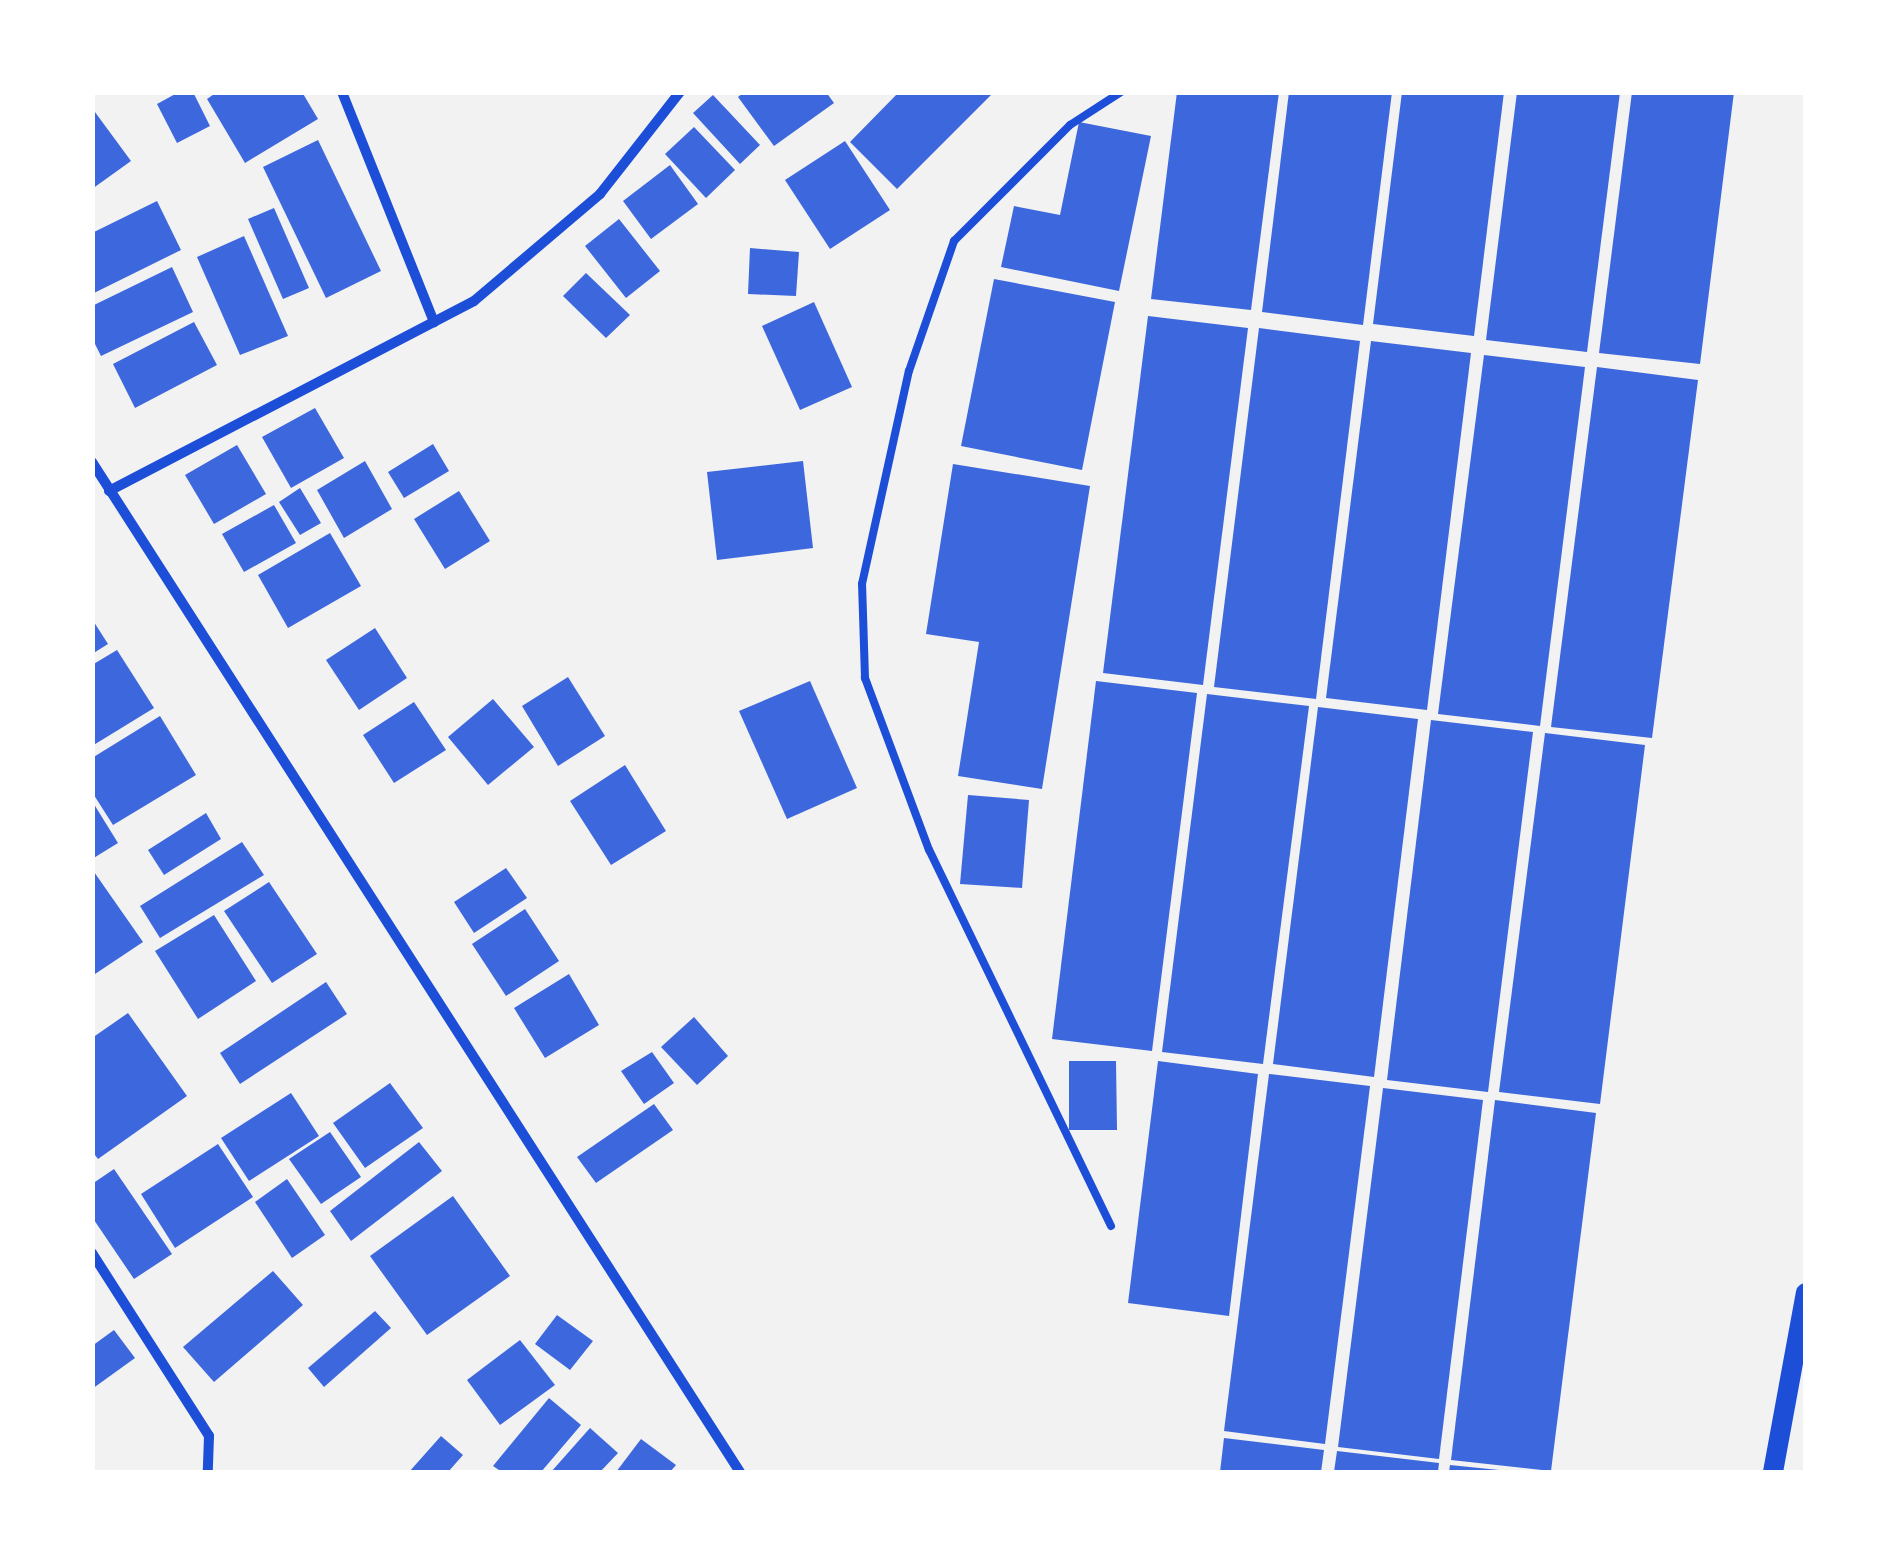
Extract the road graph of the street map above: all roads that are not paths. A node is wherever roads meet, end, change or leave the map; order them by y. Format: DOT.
graph roads {
  1 [pos="342,92"];
  2 [pos="680,92"];
  3 [pos="1121,92"];
  4 [pos="434,322"];
  5 [pos="92,462"];
  6 [pos="110,491"];
  7 [pos="1111,1226"];
  8 [pos="92,1253"];
  9 [pos="1806,1293"];
  10 [pos="208,1472"];
  11 [pos="740,1472"];
  12 [pos="1773,1472"];
  1 -- 4 [label="street"];
  2 -- 4 [label="street"];
  3 -- 7 [label="lane"];
  4 -- 6 [label="street"];
  5 -- 6 [label="street"];
  6 -- 11 [label="street"];
  8 -- 10 [label="street"];
  9 -- 12 [label="main road"];
}
